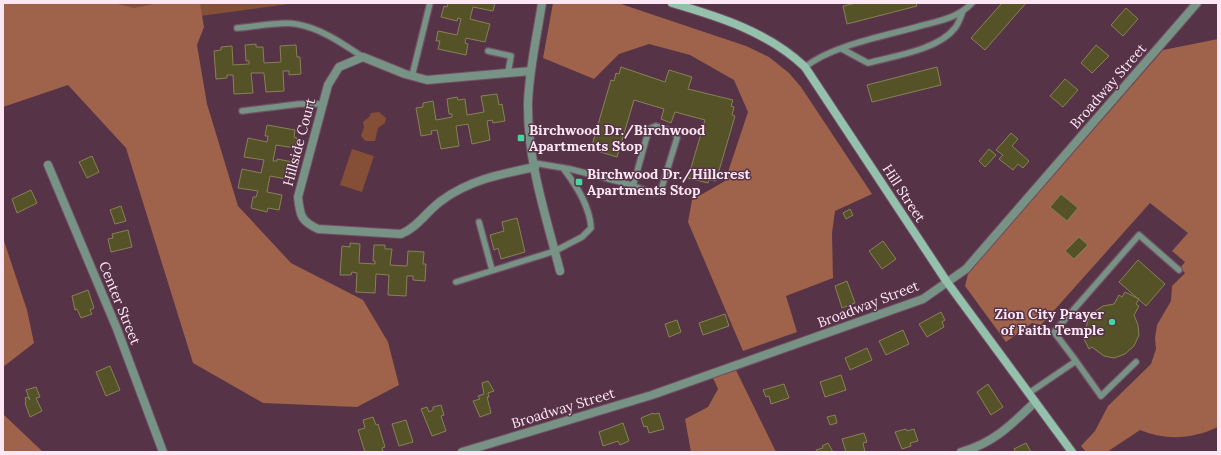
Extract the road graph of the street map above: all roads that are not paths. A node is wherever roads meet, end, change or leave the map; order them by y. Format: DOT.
graph roads {
  1 [pos="430,3"];
  2 [pos="542,3"];
  3 [pos="672,3"];
  4 [pos="972,3"];
  5 [pos="1197,3"];
  6 [pos="964,10"];
  7 [pos="237,28"];
  8 [pos="842,50"];
  9 [pos="488,51"];
  10 [pos="363,57"];
  11 [pos="805,67"];
  12 [pos="531,71"];
  13 [pos="508,73"];
  14 [pos="412,76"];
  15 [pos="323,104"];
  16 [pos="242,111"];
  17 [pos="48,165"];
  18 [pos="534,165"];
  19 [pos="563,168"];
  20 [pos="633,186"];
  21 [pos="478,222"];
  22 [pos="555,251"];
  23 [pos="492,270"];
  24 [pos="1179,270"];
  25 [pos="560,271"];
  26 [pos="456,282"];
  27 [pos="946,282"];
  28 [pos="1076,361"];
  29 [pos="1136,362"];
  30 [pos="1029,393"];
  31 [pos="1035,402"];
  32 [pos="163,452"];
  33 [pos="462,452"];
  34 [pos="961,452"];
  35 [pos="1072,452"];
  1 -- 14 [label="lane"];
  2 -- 12 [label="street"];
  3 -- 11 [label="street, Hill Street"];
  4 -- 6 [label="lane"];
  5 -- 27 [label="street, Broadway Street"];
  6 -- 8 [label="lane"];
  6 -- 8 [label="lane"];
  7 -- 10 [label="lane"];
  8 -- 11 [label="lane"];
  9 -- 13 [label="lane"];
  10 -- 14 [label="street"];
  10 -- 15 [label="street, Hillside Court"];
  11 -- 27 [label="street, Hill Street"];
  12 -- 13 [label="street"];
  12 -- 18 [label="street"];
  13 -- 14 [label="street"];
  15 -- 16 [label="lane"];
  15 -- 18 [label="street, Hillside Court"];
  17 -- 32 [label="street, Center Street"];
  18 -- 19 [label="lane"];
  18 -- 22 [label="street"];
  19 -- 20 [label="lane"];
  19 -- 22 [label="lane"];
  20 -- 20 [label="lane"];
  21 -- 23 [label="lane"];
  22 -- 23 [label="lane"];
  22 -- 25 [label="street"];
  23 -- 26 [label="lane"];
  24 -- 28 [label="lane"];
  27 -- 30 [label="street, Hill Street"];
  27 -- 33 [label="street, Broadway Street"];
  28 -- 29 [label="lane"];
  28 -- 30 [label="lane"];
  30 -- 31 [label="street, Hill Street"];
  31 -- 34 [label="street"];
  31 -- 35 [label="street, Hill Street"];
}
